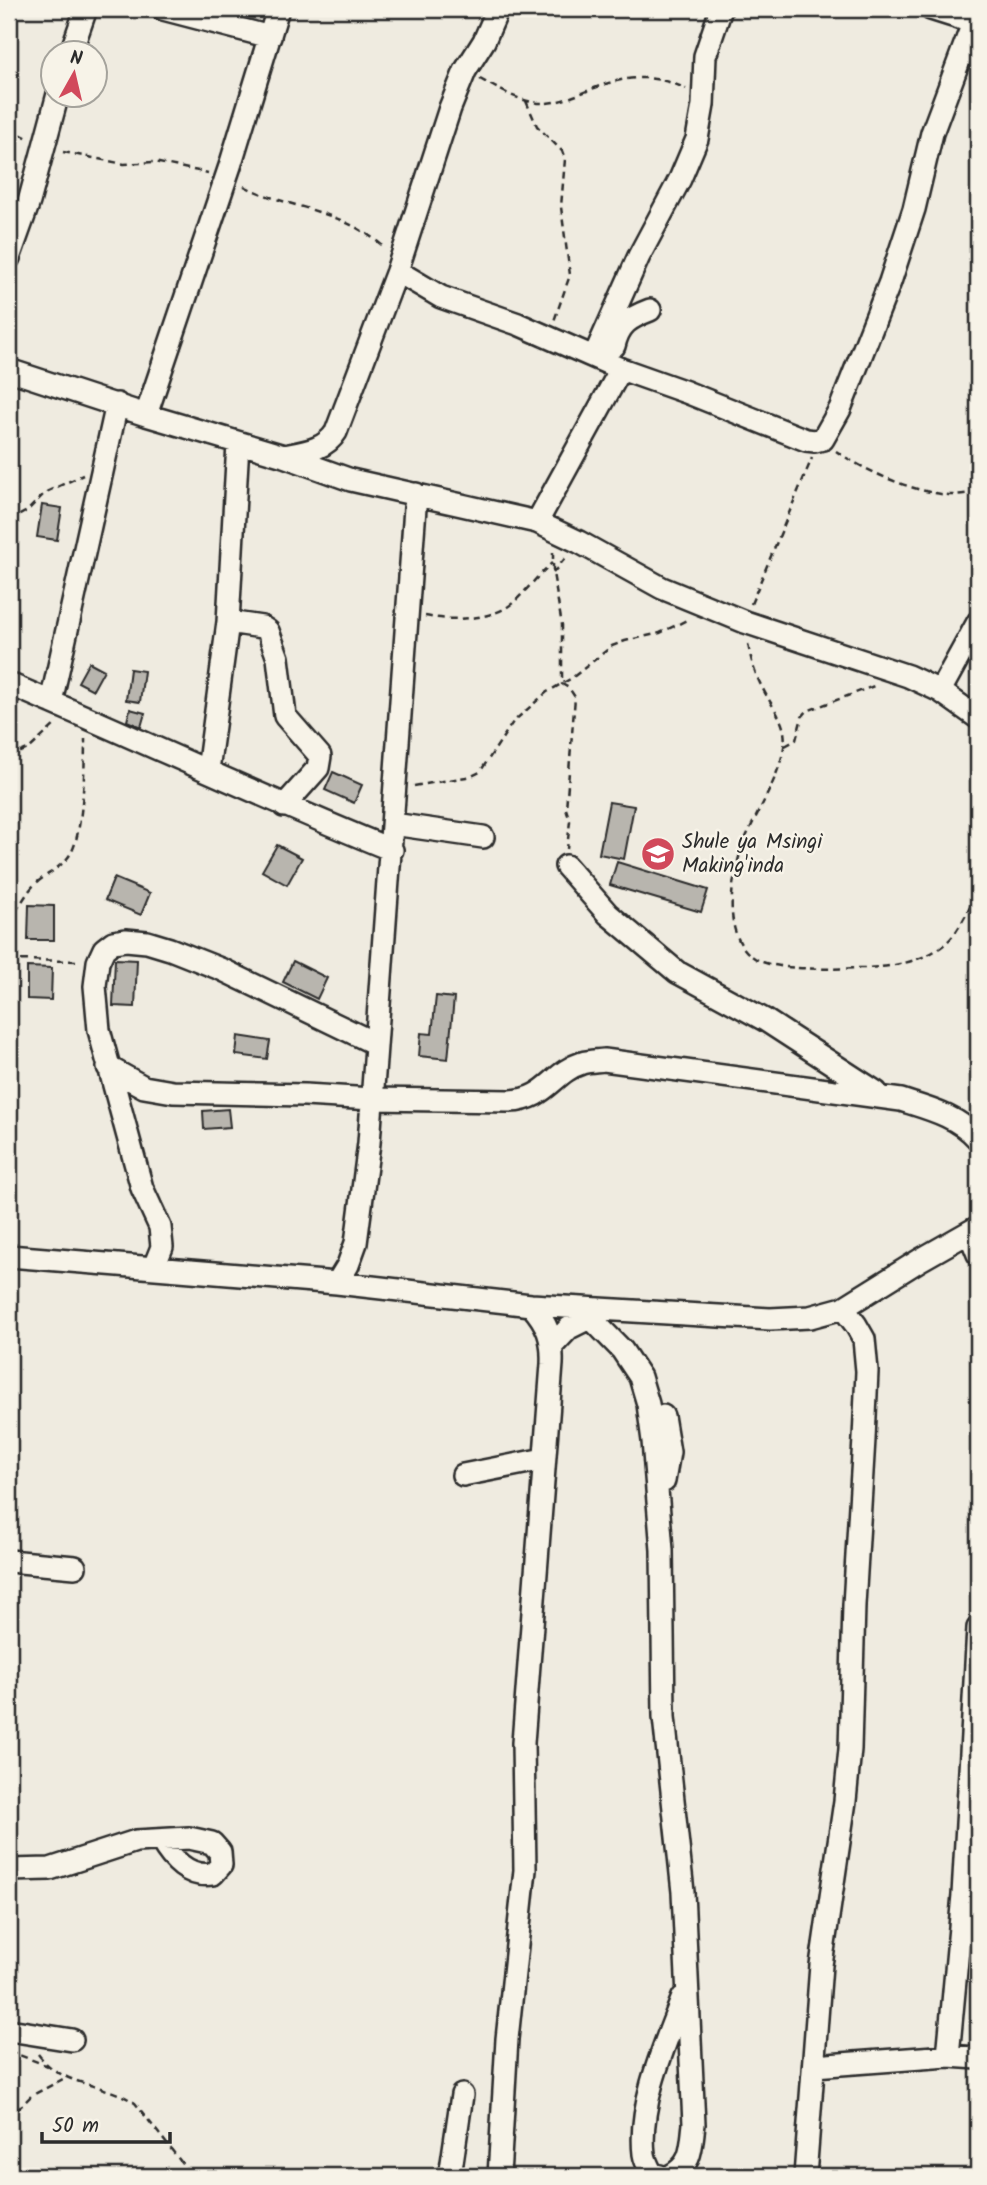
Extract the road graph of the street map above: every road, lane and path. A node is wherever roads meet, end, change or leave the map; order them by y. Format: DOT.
graph roads {
  1 [pos="86,9"];
  2 [pos="163,9"];
  3 [pos="278,9"];
  4 [pos="498,9"];
  5 [pos="721,9"];
  6 [pos="931,9"];
  7 [pos="976,20"];
  8 [pos="270,37"];
  9 [pos="76,38"];
  10 [pos="465,71"];
  11 [pos="526,102"];
  12 [pos="703,105"];
  13 [pos="55,108"];
  14 [pos="46,146"];
  15 [pos="225,179"];
  16 [pos="9,258"];
  17 [pos="397,271"];
  18 [pos="650,310"];
  19 [pos="549,337"];
  20 [pos="609,364"];
  21 [pos="9,370"];
  22 [pos="117,404"];
  23 [pos="146,415"];
  24 [pos="819,440"];
  25 [pos="238,443"];
  26 [pos="284,456"];
  27 [pos="103,461"];
  28 [pos="978,492"];
  29 [pos="416,494"];
  30 [pos="9,521"];
  31 [pos="537,522"];
  32 [pos="558,533"];
  33 [pos="553,562"];
  34 [pos="707,608"];
  35 [pos="408,613"];
  36 [pos="228,622"];
  37 [pos="745,622"];
  38 [pos="978,622"];
  39 [pos="908,676"];
  40 [pos="9,684"];
  41 [pos="562,684"];
  42 [pos="940,691"];
  43 [pos="69,710"];
  44 [pos="978,718"];
  45 [pos="785,746"];
  46 [pos="9,757"];
  47 [pos="208,770"];
  48 [pos="395,802"];
  49 [pos="284,806"];
  50 [pos="393,824"];
  51 [pos="483,837"];
  52 [pos="391,849"];
  53 [pos="566,866"];
  54 [pos="978,891"];
  55 [pos="9,921"];
  56 [pos="9,960"];
  57 [pos="98,962"];
  58 [pos="376,1044"];
  59 [pos="108,1067"];
  60 [pos="884,1097"];
  61 [pos="372,1099"];
  62 [pos="978,1139"];
  63 [pos="974,1229"];
  64 [pos="978,1254"];
  65 [pos="9,1256"];
  66 [pos="154,1267"];
  67 [pos="337,1283"];
  68 [pos="531,1305"];
  69 [pos="843,1308"];
  70 [pos="586,1312"];
  71 [pos="553,1345"];
  72 [pos="544,1459"];
  73 [pos="463,1475"];
  74 [pos="9,1561"];
  75 [pos="75,1567"];
  76 [pos="978,1628"];
  77 [pos="977,1695"];
  78 [pos="162,1840"];
  79 [pos="9,1870"];
  80 [pos="971,1895"];
  81 [pos="687,1989"];
  82 [pos="15,2031"];
  83 [pos="72,2040"];
  84 [pos="9,2051"];
  85 [pos="948,2056"];
  86 [pos="978,2058"];
  87 [pos="814,2066"];
  88 [pos="51,2067"];
  89 [pos="65,2078"];
  90 [pos="462,2095"];
  91 [pos="9,2118"];
  92 [pos="191,2176"];
  93 [pos="450,2176"];
  94 [pos="499,2176"];
  95 [pos="660,2176"];
  96 [pos="670,2176"];
  97 [pos="805,2176"];
  1 -- 9 [label="street"];
  2 -- 8 [label="street"];
  3 -- 8 [label="street"];
  4 -- 10 [label="street"];
  5 -- 12 [label="street"];
  6 -- 7 [label="street"];
  7 -- 24 [label="street"];
  8 -- 15 [label="street"];
  10 -- 11 [label="path"];
  10 -- 17 [label="street"];
  11 -- 12 [label="path"];
  11 -- 19 [label="path"];
  12 -- 20 [label="street"];
  13 -- 14 [label="street"];
  14 -- 15 [label="path"];
  14 -- 16 [label="street"];
  15 -- 17 [label="path"];
  15 -- 23 [label="street"];
  17 -- 19 [label="street"];
  17 -- 26 [label="street"];
  18 -- 20 [label="street"];
  19 -- 20 [label="street"];
  20 -- 24 [label="street"];
  20 -- 31 [label="street"];
  21 -- 22 [label="street"];
  22 -- 23 [label="street"];
  22 -- 27 [label="street"];
  23 -- 25 [label="street"];
  24 -- 28 [label="path"];
  24 -- 37 [label="path"];
  25 -- 26 [label="street"];
  25 -- 36 [label="street"];
  26 -- 29 [label="street"];
  27 -- 30 [label="path"];
  27 -- 43 [label="street"];
  29 -- 31 [label="street"];
  29 -- 35 [label="street"];
  31 -- 32 [label="street"];
  32 -- 33 [label="path"];
  32 -- 34 [label="street"];
  33 -- 35 [label="path"];
  33 -- 41 [label="path"];
  34 -- 37 [label="street"];
  34 -- 41 [label="path"];
  35 -- 48 [label="street"];
  36 -- 47 [label="street"];
  36 -- 49 [label="street"];
  37 -- 39 [label="street"];
  37 -- 45 [label="path"];
  38 -- 42 [label="street"];
  39 -- 42 [label="street"];
  39 -- 45 [label="path"];
  40 -- 43 [label="street"];
  41 -- 48 [label="path"];
  41 -- 53 [label="path"];
  42 -- 44 [label="street"];
  43 -- 46 [label="path"];
  43 -- 47 [label="street"];
  43 -- 55 [label="path"];
  45 -- 54 [label="path"];
  47 -- 49 [label="street"];
  48 -- 50 [label="street"];
  49 -- 52 [label="street"];
  50 -- 51 [label="street"];
  50 -- 52 [label="street"];
  52 -- 58 [label="street"];
  53 -- 60 [label="street"];
  56 -- 57 [label="path"];
  57 -- 58 [label="street"];
  57 -- 59 [label="street"];
  58 -- 61 [label="street"];
  59 -- 61 [label="street"];
  59 -- 66 [label="street"];
  60 -- 61 [label="street"];
  60 -- 62 [label="street"];
  61 -- 67 [label="street"];
  63 -- 64 [label="street"];
  63 -- 69 [label="street"];
  65 -- 66 [label="street"];
  66 -- 67 [label="street"];
  67 -- 68 [label="street"];
  68 -- 70 [label="street"];
  68 -- 71 [label="street"];
  69 -- 70 [label="street"];
  69 -- 87 [label="street"];
  70 -- 71 [label="street"];
  70 -- 81 [label="street"];
  71 -- 72 [label="street"];
  72 -- 73 [label="street"];
  72 -- 94 [label="street"];
  74 -- 75 [label="street"];
  76 -- 77 [label="street"];
  77 -- 80 [label="street"];
  78 -- 79 [label="street"];
  80 -- 85 [label="street"];
  81 -- 95 [label="street"];
  81 -- 96 [label="street"];
  82 -- 83 [label="street"];
  82 -- 88 [label="path"];
  84 -- 88 [label="path"];
  85 -- 86 [label="street"];
  85 -- 87 [label="street"];
  87 -- 97 [label="street"];
  88 -- 89 [label="path"];
  89 -- 91 [label="path"];
  89 -- 92 [label="path"];
  90 -- 93 [label="street"];
}
